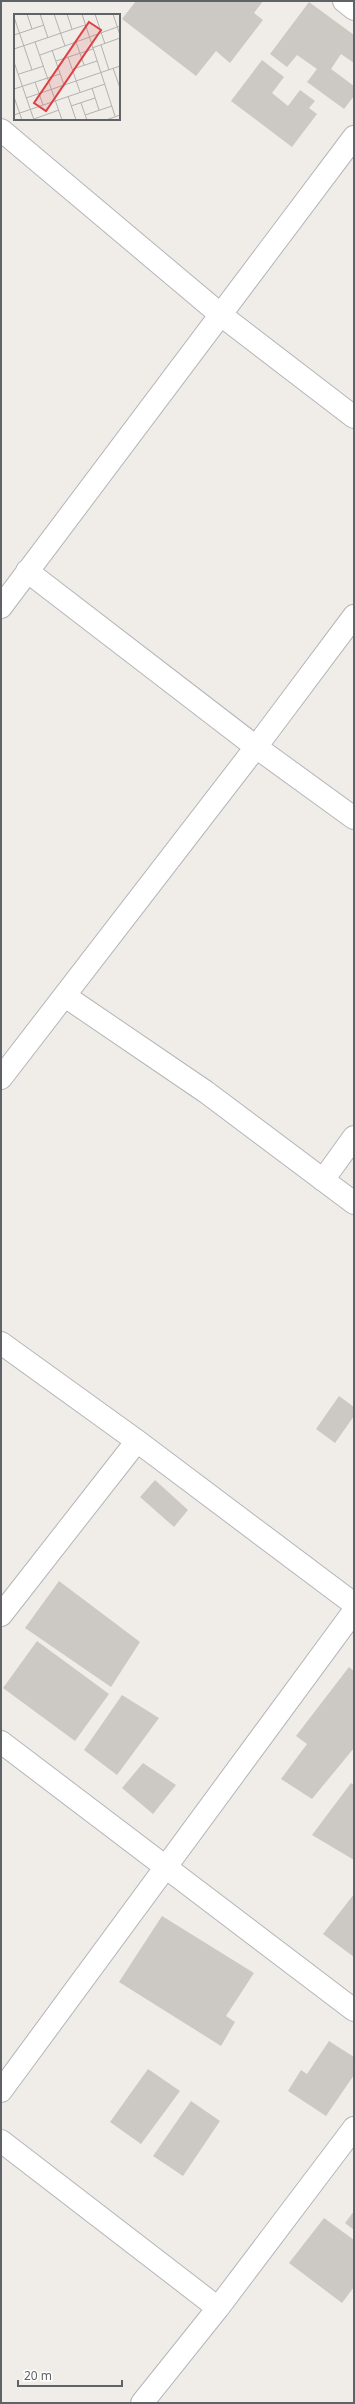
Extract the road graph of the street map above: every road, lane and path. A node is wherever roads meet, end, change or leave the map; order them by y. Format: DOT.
graph roads {
  1 [pos="344,1"];
  2 [pos="354,9"];
  3 [pos="1,130"];
  4 [pos="354,137"];
  5 [pos="221,315"];
  6 [pos="354,417"];
  7 [pos="27,571"];
  8 [pos="1,607"];
  9 [pos="354,616"];
  10 [pos="256,747"];
  11 [pos="354,818"];
  12 [pos="65,996"];
  13 [pos="1,1078"];
  14 [pos="354,1137"];
  15 [pos="323,1180"];
  16 [pos="354,1203"];
  17 [pos="1,1343"];
  18 [pos="137,1442"];
  19 [pos="354,1604"];
  20 [pos="354,1611"];
  21 [pos="1,1615"];
  22 [pos="1,1742"];
  23 [pos="165,1868"];
  24 [pos="354,2010"];
  25 [pos="1,2091"];
  26 [pos="354,2128"];
  27 [pos="1,2141"];
  28 [pos="218,2308"];
  29 [pos="142,2403"];
  1 -- 2 [label="street"];
  3 -- 5 [label="street"];
  4 -- 5 [label="street"];
  5 -- 6 [label="street"];
  5 -- 7 [label="street"];
  7 -- 8 [label="street"];
  7 -- 10 [label="street"];
  9 -- 10 [label="street"];
  10 -- 11 [label="street"];
  10 -- 12 [label="street"];
  12 -- 13 [label="street"];
  12 -- 15 [label="street"];
  14 -- 15 [label="street"];
  15 -- 16 [label="street"];
  17 -- 18 [label="street"];
  18 -- 19 [label="street"];
  18 -- 21 [label="street"];
  20 -- 23 [label="street"];
  22 -- 23 [label="street"];
  23 -- 24 [label="street"];
  23 -- 25 [label="street"];
  26 -- 28 [label="street"];
  27 -- 28 [label="street"];
  28 -- 29 [label="street"];
}
